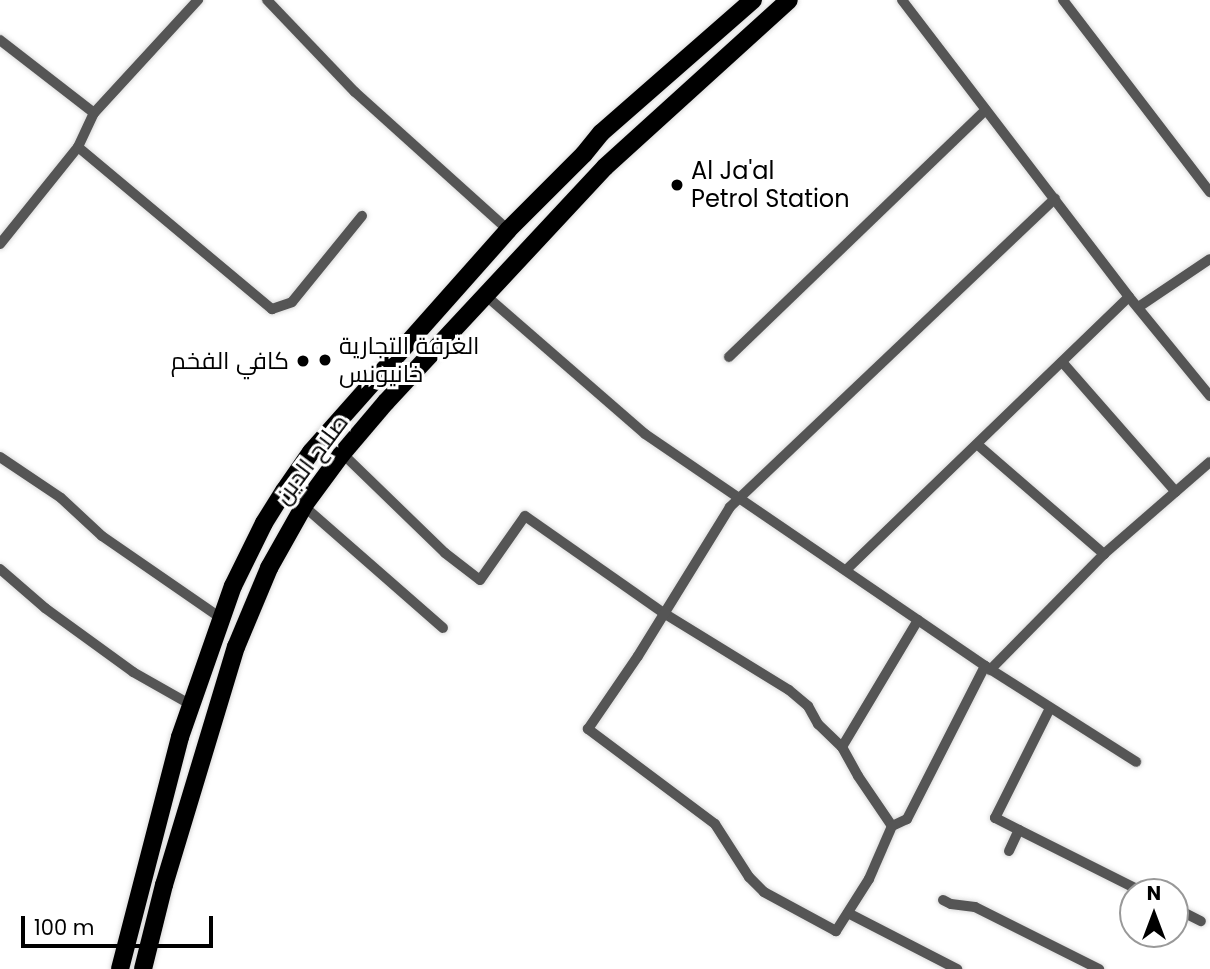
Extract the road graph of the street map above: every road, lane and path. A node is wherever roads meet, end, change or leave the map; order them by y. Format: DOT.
graph roads {
  1 [pos="198,0"];
  2 [pos="267,0"];
  3 [pos="753,0"];
  4 [pos="789,0"];
  5 [pos="902,0"];
  6 [pos="1063,0"];
  7 [pos="0,40"];
  8 [pos="663,78"];
  9 [pos="683,97"];
  10 [pos="986,110"];
  11 [pos="94,113"];
  12 [pos="601,133"];
  13 [pos="78,147"];
  14 [pos="616,157"];
  15 [pos="1210,192"];
  16 [pos="1055,199"];
  17 [pos="362,216"];
  18 [pos="508,230"];
  19 [pos="0,244"];
  20 [pos="1210,259"];
  21 [pos="484,294"];
  22 [pos="1129,297"];
  23 [pos="1140,306"];
  24 [pos="729,357"];
  25 [pos="1063,363"];
  26 [pos="1210,396"];
  27 [pos="978,445"];
  28 [pos="345,456"];
  29 [pos="1210,461"];
  30 [pos="2,462"];
  31 [pos="1176,492"];
  32 [pos="739,499"];
  33 [pos="306,508"];
  34 [pos="1104,554"];
  35 [pos="0,569"];
  36 [pos="846,570"];
  37 [pos="662,612"];
  38 [pos="221,618"];
  39 [pos="918,620"];
  40 [pos="443,628"];
  41 [pos="987,668"];
  42 [pos="193,706"];
  43 [pos="1049,708"];
  44 [pos="842,747"];
  45 [pos="1136,762"];
  46 [pos="892,826"];
  47 [pos="1019,830"];
  48 [pos="1009,851"];
  49 [pos="1119,880"];
  50 [pos="943,900"];
  51 [pos="848,913"];
  52 [pos="1189,915"];
  53 [pos="1200,921"];
  54 [pos="120,969"];
  55 [pos="144,969"];
  56 [pos="957,969"];
  57 [pos="1099,969"];
  1 -- 11 [label="street"];
  2 -- 18 [label="street"];
  3 -- 8 [label="highway, صلاح الدين"];
  4 -- 9 [label="highway, صلاح الدين"];
  5 -- 10 [label="street"];
  6 -- 15 [label="street"];
  7 -- 11 [label="street"];
  8 -- 9 [label="highway"];
  8 -- 12 [label="highway, صلاح الدين"];
  9 -- 14 [label="highway, صلاح الدين"];
  10 -- 16 [label="street"];
  10 -- 24 [label="street"];
  11 -- 13 [label="street"];
  12 -- 14 [label="highway"];
  12 -- 18 [label="highway, صلاح الدين"];
  13 -- 17 [label="street"];
  13 -- 19 [label="street"];
  14 -- 21 [label="highway, صلاح الدين"];
  16 -- 22 [label="street"];
  16 -- 32 [label="street"];
  18 -- 38 [label="highway, صلاح الدين"];
  20 -- 23 [label="street"];
  21 -- 32 [label="street"];
  21 -- 55 [label="highway, صلاح الدين"];
  22 -- 23 [label="street"];
  22 -- 25 [label="street"];
  23 -- 26 [label="street"];
  25 -- 27 [label="street"];
  25 -- 31 [label="street"];
  27 -- 34 [label="street"];
  27 -- 36 [label="street"];
  28 -- 37 [label="street"];
  29 -- 31 [label="street"];
  30 -- 38 [label="street"];
  31 -- 34 [label="street"];
  32 -- 36 [label="street"];
  32 -- 37 [label="street"];
  33 -- 40 [label="street"];
  34 -- 41 [label="street"];
  35 -- 42 [label="street"];
  36 -- 39 [label="street"];
  37 -- 44 [label="street"];
  37 -- 51 [label="street"];
  38 -- 42 [label="highway, صلاح الدين"];
  39 -- 41 [label="street"];
  39 -- 44 [label="street"];
  41 -- 43 [label="street"];
  41 -- 46 [label="street"];
  42 -- 54 [label="highway, صلاح الدين"];
  43 -- 45 [label="street"];
  43 -- 47 [label="street"];
  44 -- 46 [label="street"];
  46 -- 51 [label="street"];
  47 -- 48 [label="street"];
  47 -- 49 [label="street"];
  50 -- 57 [label="street"];
  51 -- 56 [label="street"];
  52 -- 53 [label="street"];
}
